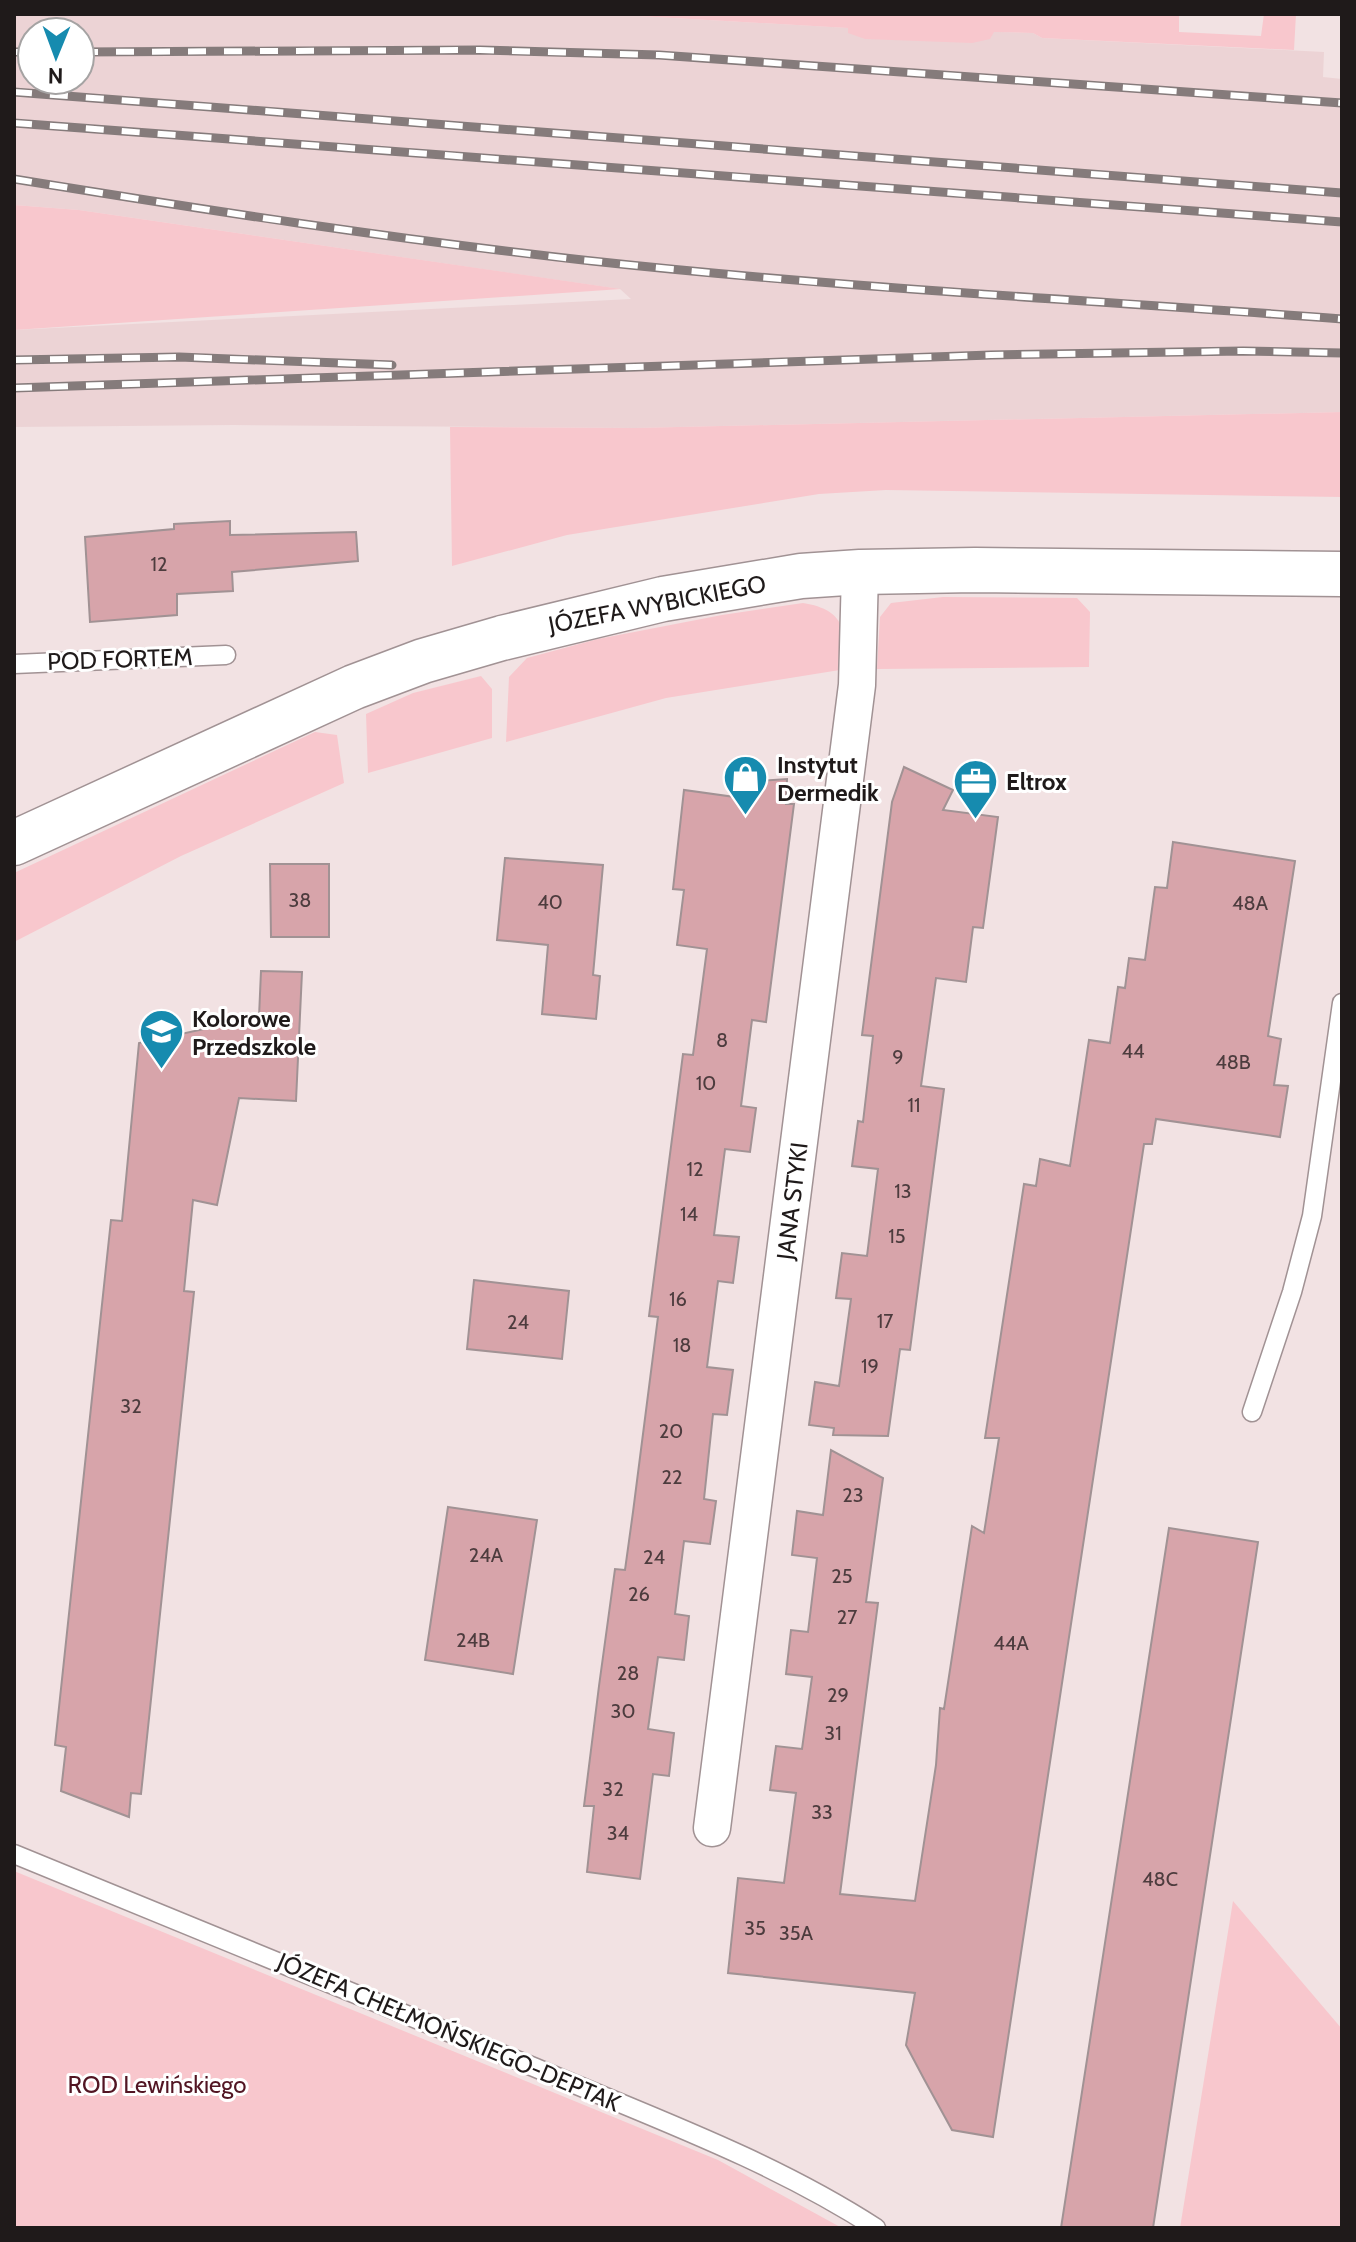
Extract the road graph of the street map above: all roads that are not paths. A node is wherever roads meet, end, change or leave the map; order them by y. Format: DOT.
graph roads {
  1 [pos="860,572"];
  2 [pos="1342,574"];
  3 [pos="226,655"];
  4 [pos="14,664"];
  5 [pos="14,843"];
  6 [pos="1342,1003"];
  7 [pos="1252,1412"];
  8 [pos="712,1828"];
  9 [pos="14,1854"];
  10 [pos="876,2228"];
  1 -- 2 [label="street, JÓZEFA WYBICKIEGO"];
  1 -- 5 [label="street, JÓZEFA WYBICKIEGO"];
  1 -- 8 [label="street, JANA STYKI"];
  3 -- 4 [label="lane, POD FORTEM"];
  6 -- 7 [label="lane"];
  9 -- 10 [label="lane, JÓZEFA CHEŁMOŃSKIEGO-DEPTAK"];
}
